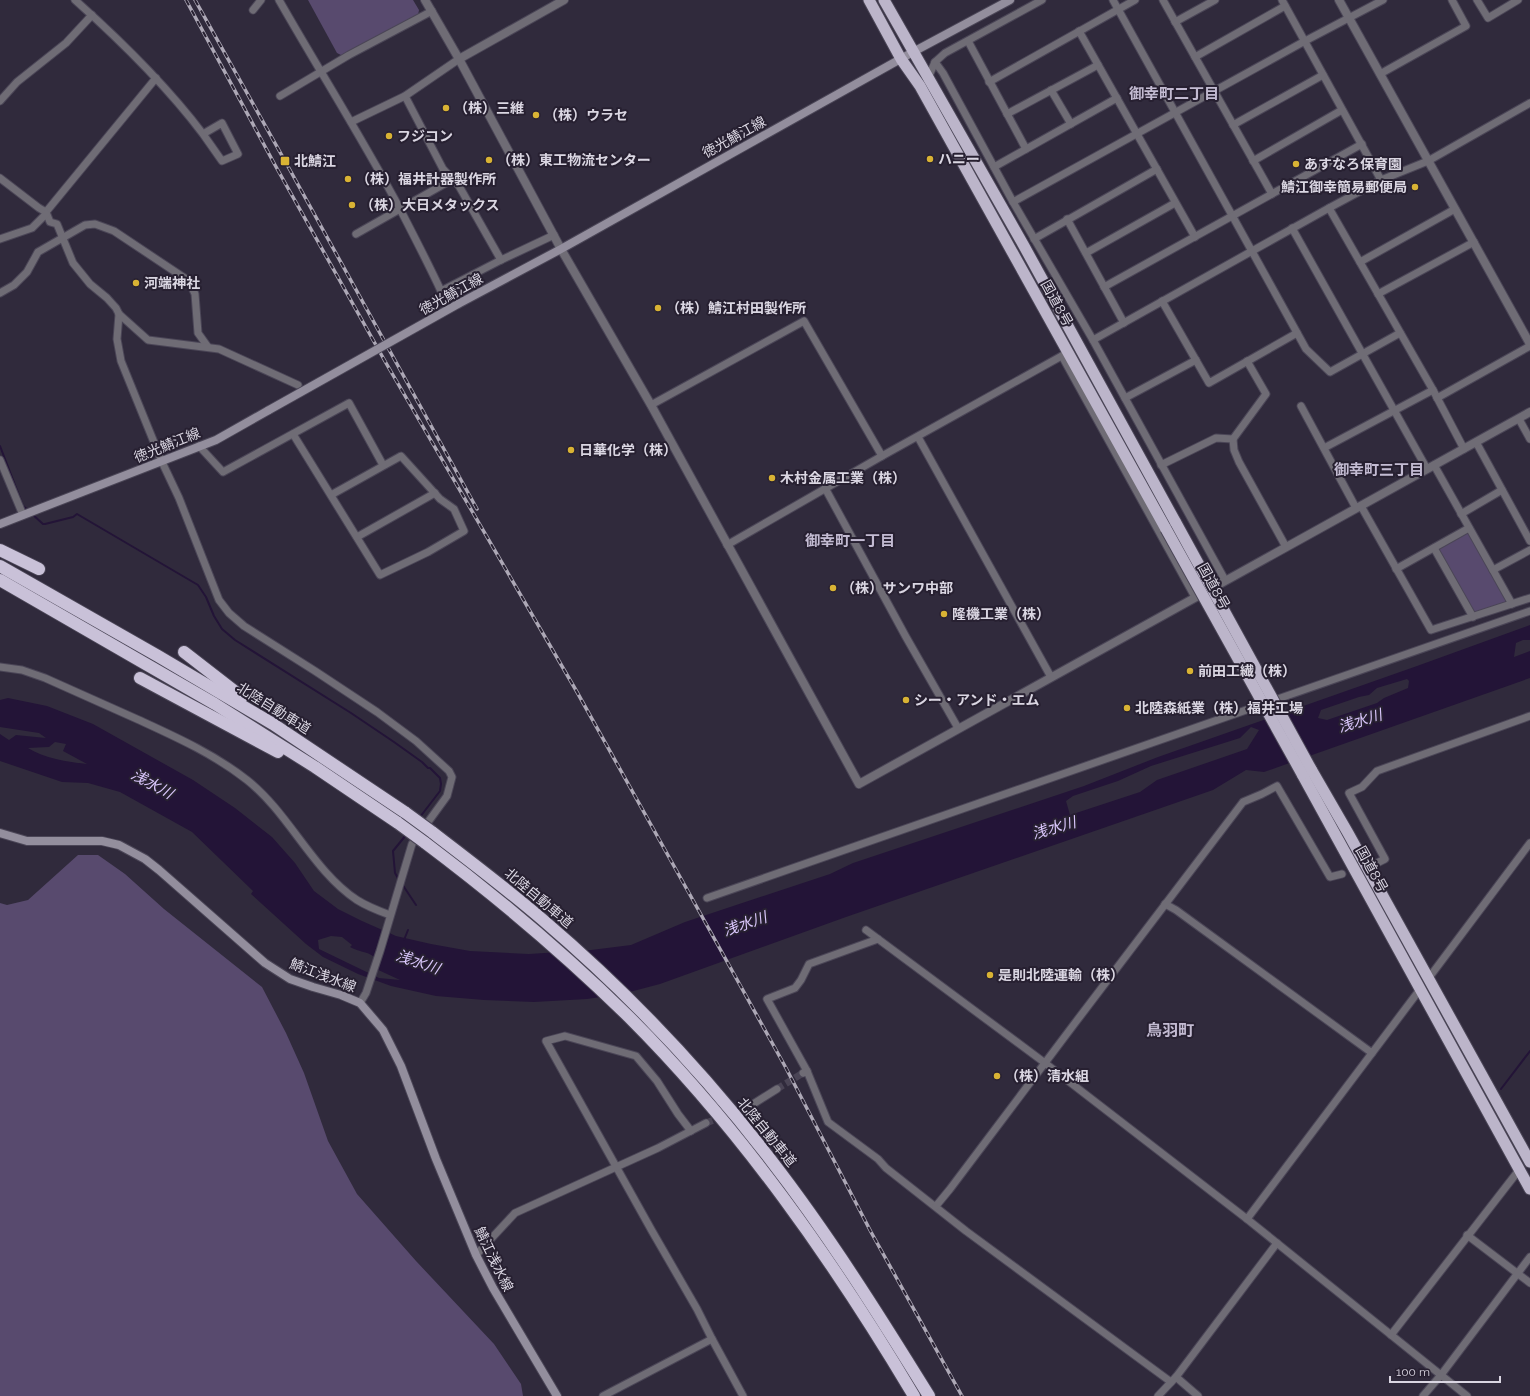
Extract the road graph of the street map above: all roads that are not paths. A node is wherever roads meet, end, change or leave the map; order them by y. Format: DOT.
graph roads {
  1 [pos="75,0"];
  2 [pos="261,0"];
  3 [pos="279,0"];
  4 [pos="425,0"];
  5 [pos="564,0"];
  6 [pos="869,0"];
  7 [pos="884,0"];
  8 [pos="1010,0"];
  9 [pos="1042,0"];
  10 [pos="1113,0"];
  11 [pos="1136,0"];
  12 [pos="1163,0"];
  13 [pos="1215,0"];
  14 [pos="1339,0"];
  15 [pos="1383,0"];
  16 [pos="1452,0"];
  17 [pos="1477,0"];
  18 [pos="1518,0"];
  19 [pos="1283,3"];
  20 [pos="253,10"];
  21 [pos="1118,10"];
  22 [pos="432,11"];
  23 [pos="92,15"];
  24 [pos="1349,18"];
  25 [pos="1176,22"];
  26 [pos="1079,31"];
  27 [pos="968,41"];
  28 [pos="1305,41"];
  29 [pos="913,52"];
  30 [pos="1194,57"];
  31 [pos="902,59"];
  32 [pos="459,60"];
  33 [pos="935,62"];
  34 [pos="1098,65"];
  35 [pos="321,72"];
  36 [pos="1380,74"];
  37 [pos="1323,75"];
  38 [pos="156,78"];
  39 [pos="928,78"];
  40 [pos="988,82"];
  41 [pos="1052,90"];
  42 [pos="1214,92"];
  43 [pos="280,96"];
  44 [pos="405,96"];
  45 [pos="1117,98"];
  46 [pos="0,101"];
  47 [pos="1530,104"];
  48 [pos="1342,110"];
  49 [pos="1176,112"];
  50 [pos="1007,114"];
  51 [pos="351,122"];
  52 [pos="1070,124"];
  53 [pos="1233,125"];
  54 [pos="203,134"];
  55 [pos="1138,134"];
  56 [pos="1362,144"];
  57 [pos="1026,149"];
  58 [pos="1253,160"];
  59 [pos="1428,161"];
  60 [pos="994,167"];
  61 [pos="1157,169"];
  62 [pos="0,178"];
  63 [pos="453,179"];
  64 [pos="1381,180"];
  65 [pos="1272,194"];
  66 [pos="1013,202"];
  67 [pos="1175,203"];
  68 [pos="400,208"];
  69 [pos="1329,208"];
  70 [pos="1455,209"];
  71 [pos="46,213"];
  72 [pos="1233,216"];
  73 [pos="1067,219"];
  74 [pos="1292,228"];
  75 [pos="356,234"];
  76 [pos="554,235"];
  77 [pos="1195,237"];
  78 [pos="62,238"];
  79 [pos="1034,238"];
  80 [pos="0,239"];
  81 [pos="1474,242"];
  82 [pos="560,249"];
  83 [pos="1252,251"];
  84 [pos="1086,253"];
  85 [pos="501,260"];
  86 [pos="1360,262"];
  87 [pos="1104,287"];
  88 [pos="0,293"];
  89 [pos="1378,294"];
  90 [pos="1162,301"];
  91 [pos="119,314"];
  92 [pos="1124,323"];
  93 [pos="1297,333"];
  94 [pos="1400,333"];
  95 [pos="1093,340"];
  96 [pos="1530,345"];
  97 [pos="208,347"];
  98 [pos="1362,354"];
  99 [pos="1065,355"];
  100 [pos="1196,360"];
  101 [pos="1247,361"];
  102 [pos="298,385"];
  103 [pos="1433,390"];
  104 [pos="1125,398"];
  105 [pos="1437,398"];
  106 [pos="651,405"];
  107 [pos="1301,406"];
  108 [pos="1394,411"];
  109 [pos="1530,412"];
  110 [pos="1519,419"];
  111 [pos="293,434"];
  112 [pos="918,437"];
  113 [pos="1233,439"];
  114 [pos="1530,439"];
  115 [pos="1476,442"];
  116 [pos="199,446"];
  117 [pos="1324,448"];
  118 [pos="1464,449"];
  119 [pos="882,456"];
  120 [pos="0,460"];
  121 [pos="162,462"];
  122 [pos="383,465"];
  123 [pos="1162,465"];
  124 [pos="1430,467"];
  125 [pos="825,488"];
  126 [pos="1502,490"];
  127 [pos="436,493"];
  128 [pos="331,494"];
  129 [pos="1358,507"];
  130 [pos="1461,514"];
  131 [pos="23,515"];
  132 [pos="0,524"];
  133 [pos="1469,528"];
  134 [pos="357,537"];
  135 [pos="1530,541"];
  136 [pos="727,545"];
  137 [pos="1286,547"];
  138 [pos="1434,548"];
  139 [pos="0,550"];
  140 [pos="1530,550"];
  141 [pos="0,566"];
  142 [pos="39,569"];
  143 [pos="1396,569"];
  144 [pos="1493,570"];
  145 [pos="0,580"];
  146 [pos="1226,580"];
  147 [pos="1195,597"];
  148 [pos="1530,598"];
  149 [pos="1512,604"];
  150 [pos="1530,611"];
  151 [pos="1473,617"];
  152 [pos="184,652"];
  153 [pos="0,666"];
  154 [pos="140,678"];
  155 [pos="1051,678"];
  156 [pos="1530,716"];
  157 [pos="958,728"];
  158 [pos="1307,772"];
  159 [pos="369,788"];
  160 [pos="361,798"];
  161 [pos="0,833"];
  162 [pos="1530,842"];
  163 [pos="1375,864"];
  164 [pos="1342,874"];
  165 [pos="707,898"];
  166 [pos="1165,904"];
  167 [pos="390,916"];
  168 [pos="866,930"];
  169 [pos="878,939"];
  170 [pos="1428,979"];
  171 [pos="1420,988"];
  172 [pos="360,1003"];
  173 [pos="1372,1053"];
  174 [pos="1045,1063"];
  175 [pos="777,1089"];
  176 [pos="750,1106"];
  177 [pos="706,1123"];
  178 [pos="691,1131"];
  179 [pos="1530,1162"];
  180 [pos="617,1167"];
  181 [pos="1519,1170"];
  182 [pos="1530,1189"];
  183 [pos="936,1206"];
  184 [pos="1247,1219"];
  185 [pos="1467,1235"];
  186 [pos="1276,1243"];
  187 [pos="476,1255"];
  188 [pos="1530,1257"];
  189 [pos="1517,1274"];
  190 [pos="1530,1283"];
  191 [pos="1391,1335"];
  192 [pos="712,1339"];
  193 [pos="1441,1375"];
  194 [pos="1174,1380"];
  195 [pos="557,1396"];
  196 [pos="603,1396"];
  197 [pos="743,1396"];
  198 [pos="914,1396"];
  199 [pos="929,1396"];
  200 [pos="1158,1396"];
  201 [pos="1198,1396"];
  202 [pos="1423,1396"];
  203 [pos="1467,1396"];
  1 -- 23 [label="street"];
  2 -- 20 [label="street"];
  3 -- 35 [label="street"];
  4 -- 22 [label="street"];
  5 -- 32 [label="street"];
  6 -- 31 [label="highway, 国道8号"];
  7 -- 29 [label="highway, 国道8号"];
  8 -- 29 [label="main road, 徳光鯖江線"];
  9 -- 27 [label="street"];
  10 -- 21 [label="street"];
  11 -- 21 [label="street"];
  12 -- 25 [label="street"];
  13 -- 25 [label="street"];
  14 -- 24 [label="street"];
  15 -- 24 [label="street"];
  16 -- 36 [label="street"];
  17 -- 18 [label="street"];
  19 -- 28 [label="street"];
  19 -- 30 [label="street"];
  21 -- 26 [label="street"];
  21 -- 49 [label="street"];
  22 -- 32 [label="street"];
  22 -- 35 [label="street"];
  23 -- 38 [label="street"];
  23 -- 46 [label="street"];
  24 -- 28 [label="street"];
  24 -- 36 [label="street"];
  25 -- 30 [label="street"];
  26 -- 34 [label="street"];
  26 -- 40 [label="street"];
  27 -- 33 [label="street"];
  27 -- 40 [label="street"];
  28 -- 37 [label="street"];
  28 -- 42 [label="street"];
  29 -- 31 [label="main road, 徳光鯖江線"];
  29 -- 39 [label="highway, 国道8号"];
  30 -- 42 [label="street"];
  31 -- 82 [label="main road, 徳光鯖江線"];
  31 -- 99 [label="highway, 国道8号"];
  32 -- 44 [label="street"];
  32 -- 76 [label="street"];
  33 -- 39 [label="street"];
  33 -- 60 [label="street"];
  34 -- 41 [label="street"];
  34 -- 45 [label="street"];
  35 -- 43 [label="street"];
  35 -- 51 [label="street"];
  36 -- 59 [label="street"];
  37 -- 48 [label="street"];
  37 -- 53 [label="street"];
  38 -- 54 [label="street"];
  38 -- 71 [label="street"];
  39 -- 158 [label="highway, 国道8号, bridge"];
  40 -- 50 [label="street"];
  41 -- 50 [label="street"];
  41 -- 52 [label="street"];
  42 -- 49 [label="street"];
  42 -- 53 [label="street"];
  44 -- 51 [label="street"];
  44 -- 63 [label="street"];
  45 -- 52 [label="street"];
  45 -- 55 [label="street"];
  47 -- 59 [label="street"];
  48 -- 56 [label="street"];
  48 -- 58 [label="street"];
  49 -- 55 [label="street"];
  49 -- 72 [label="street"];
  50 -- 57 [label="street"];
  51 -- 68 [label="street"];
  52 -- 57 [label="street"];
  53 -- 58 [label="street"];
  54 -- 54 [label="street"];
  55 -- 61 [label="street"];
  55 -- 66 [label="street"];
  56 -- 64 [label="street"];
  56 -- 65 [label="street"];
  57 -- 60 [label="street"];
  58 -- 65 [label="street"];
  59 -- 64 [label="street"];
  59 -- 70 [label="street"];
  60 -- 66 [label="street"];
  61 -- 67 [label="street"];
  61 -- 73 [label="street"];
  62 -- 71 [label="street"];
  63 -- 68 [label="street"];
  63 -- 85 [label="street"];
  64 -- 69 [label="street"];
  65 -- 72 [label="street"];
  66 -- 79 [label="street"];
  67 -- 77 [label="street"];
  67 -- 84 [label="street"];
  68 -- 75 [label="street"];
  68 -- 85 [label="street"];
  69 -- 74 [label="street"];
  69 -- 86 [label="street"];
  70 -- 81 [label="street"];
  70 -- 86 [label="street"];
  71 -- 78 [label="street"];
  71 -- 80 [label="street"];
  72 -- 77 [label="street"];
  72 -- 83 [label="street"];
  73 -- 79 [label="street"];
  73 -- 84 [label="street"];
  74 -- 83 [label="street"];
  74 -- 98 [label="street"];
  76 -- 82 [label="street"];
  76 -- 85 [label="street"];
  77 -- 87 [label="street"];
  78 -- 88 [label="street"];
  78 -- 91 [label="street"];
  78 -- 97 [label="street"];
  79 -- 95 [label="street"];
  81 -- 89 [label="street"];
  81 -- 96 [label="street"];
  82 -- 106 [label="street"];
  82 -- 116 [label="main road, 徳光鯖江線, bridge"];
  83 -- 90 [label="street"];
  83 -- 93 [label="street"];
  84 -- 87 [label="street"];
  86 -- 89 [label="street"];
  87 -- 92 [label="street"];
  89 -- 94 [label="street"];
  90 -- 92 [label="street"];
  90 -- 100 [label="street"];
  91 -- 97 [label="street"];
  91 -- 121 [label="street"];
  92 -- 95 [label="street"];
  93 -- 98 [label="street"];
  93 -- 101 [label="street"];
  94 -- 98 [label="street"];
  94 -- 103 [label="street"];
  95 -- 104 [label="street"];
  96 -- 105 [label="street"];
  97 -- 102 [label="street"];
  98 -- 108 [label="street"];
  99 -- 112 [label="street"];
  99 -- 147 [label="street"];
  99 -- 158 [label="highway, 国道8号, bridge"];
  100 -- 101 [label="street"];
  100 -- 104 [label="street"];
  101 -- 113 [label="street"];
  103 -- 105 [label="street"];
  103 -- 108 [label="street"];
  104 -- 123 [label="street"];
  105 -- 118 [label="street"];
  106 -- 119 [label="street"];
  106 -- 136 [label="street"];
  107 -- 117 [label="street"];
  108 -- 117 [label="street"];
  108 -- 124 [label="street"];
  109 -- 110 [label="street"];
  110 -- 114 [label="street"];
  110 -- 115 [label="street"];
  111 -- 116 [label="street"];
  111 -- 122 [label="street"];
  111 -- 128 [label="street"];
  112 -- 119 [label="street"];
  112 -- 155 [label="street"];
  113 -- 123 [label="street"];
  113 -- 137 [label="street"];
  115 -- 118 [label="street"];
  115 -- 126 [label="street"];
  116 -- 121 [label="main road, 徳光鯖江線"];
  117 -- 129 [label="street"];
  118 -- 124 [label="street"];
  119 -- 125 [label="street"];
  120 -- 131 [label="street"];
  121 -- 131 [label="main road, 徳光鯖江線"];
  121 -- 167 [label="street"];
  122 -- 127 [label="street"];
  122 -- 128 [label="street"];
  123 -- 146 [label="street"];
  124 -- 129 [label="street"];
  124 -- 130 [label="street"];
  125 -- 136 [label="street"];
  125 -- 157 [label="street"];
  126 -- 130 [label="street"];
  126 -- 135 [label="street"];
  127 -- 134 [label="street"];
  127 -- 134 [label="street"];
  128 -- 134 [label="street"];
  129 -- 137 [label="street"];
  129 -- 143 [label="street"];
  130 -- 133 [label="street"];
  131 -- 132 [label="main road, 徳光鯖江線"];
  133 -- 138 [label="street"];
  133 -- 144 [label="street"];
  136 -- 157 [label="street"];
  137 -- 146 [label="street"];
  138 -- 143 [label="street"];
  138 -- 151 [label="street"];
  139 -- 142 [label="highway"];
  140 -- 144 [label="street"];
  141 -- 159 [label="highway, 北陸自動車道"];
  143 -- 151 [label="street"];
  144 -- 149 [label="street"];
  145 -- 160 [label="highway, 北陸自動車道"];
  146 -- 147 [label="street"];
  147 -- 155 [label="street"];
  148 -- 149 [label="street"];
  149 -- 151 [label="street"];
  150 -- 165 [label="street"];
  152 -- 159 [label="highway"];
  153 -- 167 [label="street"];
  154 -- 160 [label="highway"];
  155 -- 157 [label="street"];
  156 -- 163 [label="street"];
  158 -- 170 [label="highway, 国道8号"];
  158 -- 171 [label="highway, 国道8号"];
  159 -- 199 [label="highway, 北陸自動車道, bridge"];
  160 -- 198 [label="highway, 北陸自動車道, bridge"];
  161 -- 172 [label="main road, 鯖江浅水線"];
  162 -- 170 [label="street"];
  164 -- 166 [label="street"];
  166 -- 173 [label="street"];
  166 -- 174 [label="street"];
  167 -- 172 [label="street"];
  168 -- 169 [label="street"];
  169 -- 174 [label="street"];
  169 -- 183 [label="street"];
  170 -- 179 [label="highway, 国道8号"];
  171 -- 173 [label="street"];
  171 -- 181 [label="highway, 国道8号"];
  172 -- 187 [label="main road, 鯖江浅水線"];
  173 -- 184 [label="street"];
  174 -- 183 [label="street"];
  174 -- 184 [label="street"];
  175 -- 176 [label="street"];
  177 -- 178 [label="street"];
  178 -- 180 [label="street"];
  178 -- 180 [label="street"];
  180 -- 187 [label="street"];
  180 -- 192 [label="street"];
  181 -- 182 [label="highway, 国道8号"];
  181 -- 185 [label="street"];
  183 -- 194 [label="street"];
  184 -- 186 [label="street"];
  185 -- 189 [label="street"];
  185 -- 191 [label="street"];
  186 -- 191 [label="street"];
  186 -- 194 [label="street"];
  187 -- 195 [label="main road, 鯖江浅水線"];
  188 -- 189 [label="street"];
  189 -- 190 [label="street"];
  189 -- 193 [label="street"];
  191 -- 193 [label="street"];
  192 -- 196 [label="street"];
  192 -- 197 [label="street"];
  193 -- 202 [label="street"];
  193 -- 203 [label="street"];
  194 -- 200 [label="street"];
  194 -- 201 [label="street"];
}
